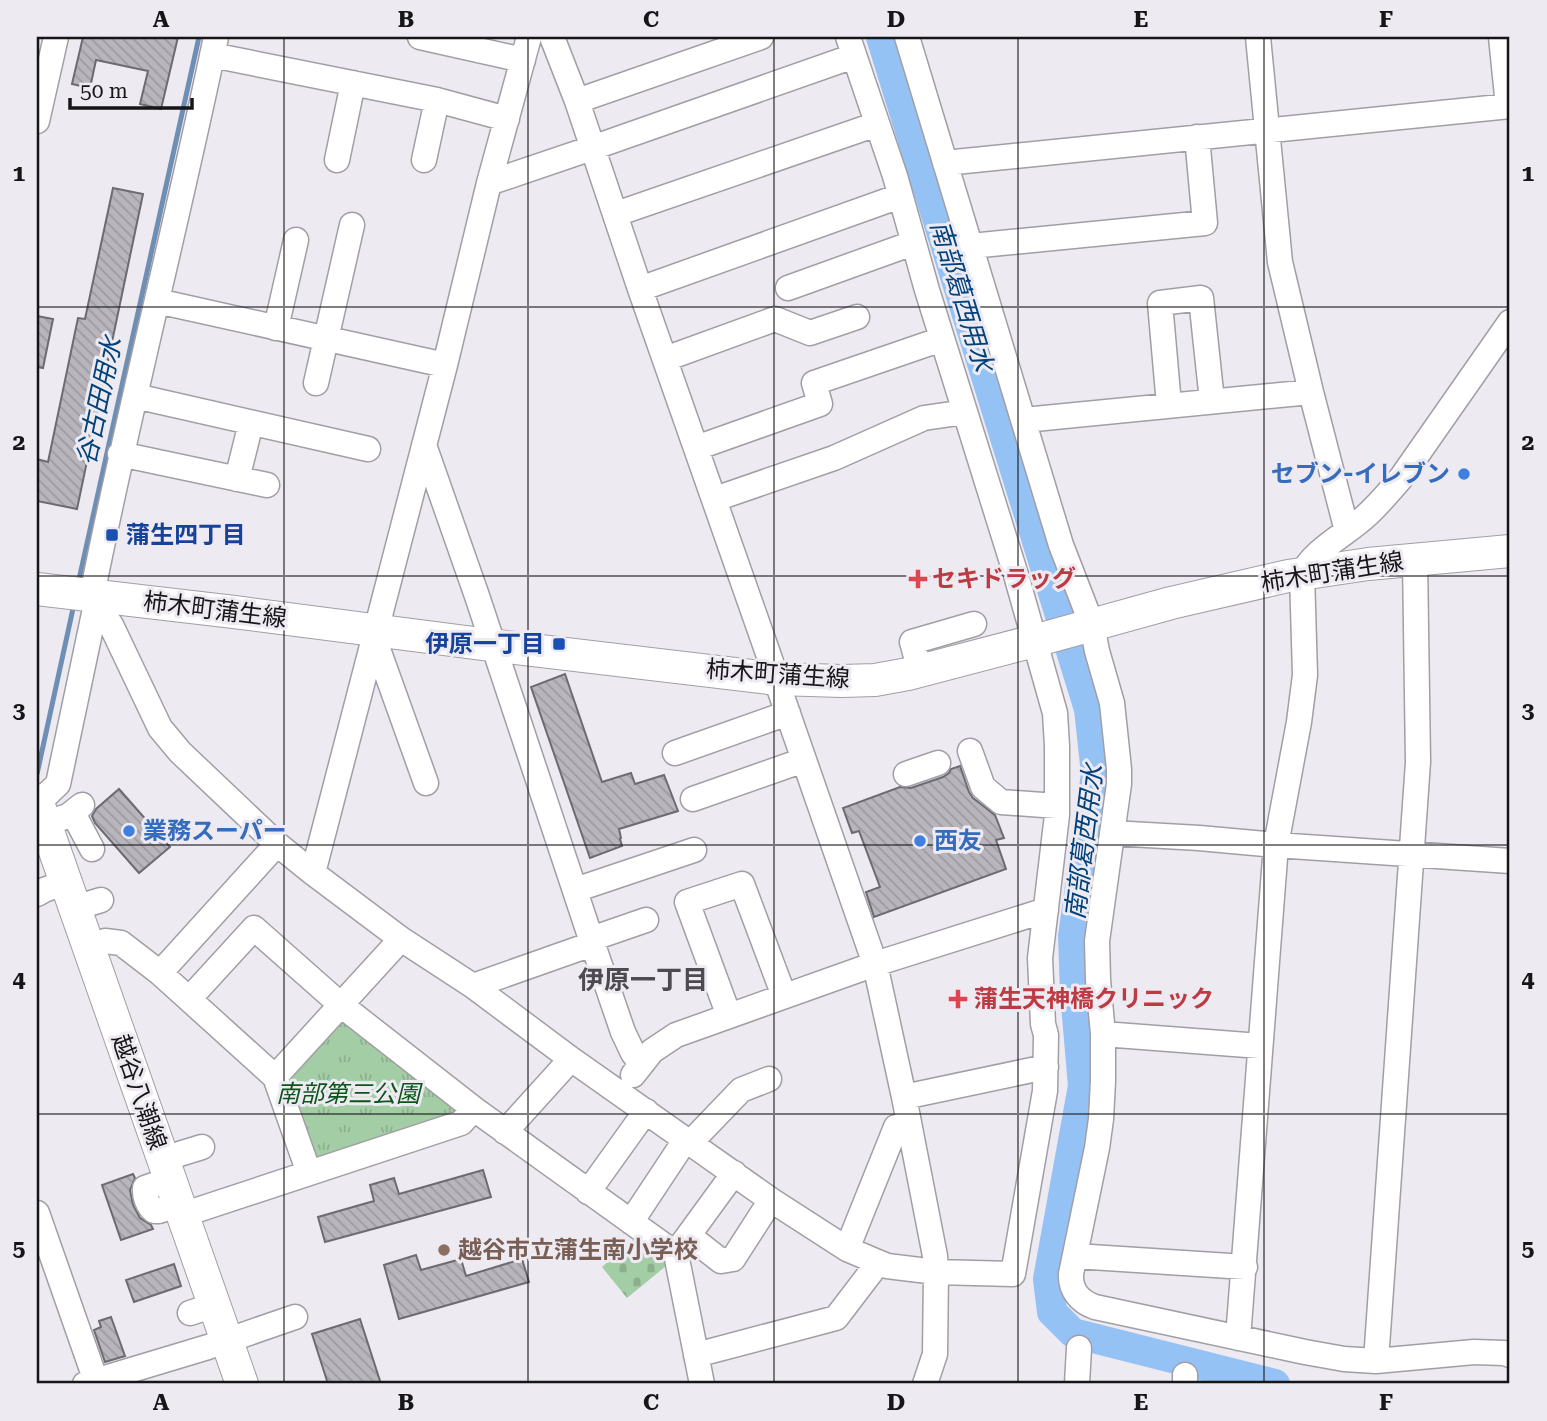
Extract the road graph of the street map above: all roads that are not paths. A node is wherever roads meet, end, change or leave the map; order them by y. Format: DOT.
graph roads {
  1 [pos="56,37"];
  2 [pos="420,37"];
  3 [pos="552,37"];
  4 [pos="761,37"];
  5 [pos="907,37"];
  6 [pos="1258,37"];
  7 [pos="1501,37"];
  8 [pos="214,46"];
  9 [pos="851,46"];
  10 [pos="526,48"];
  11 [pos="353,83"];
  12 [pos="437,100"];
  13 [pos="576,101"];
  14 [pos="1509,106"];
  15 [pos="507,119"];
  16 [pos="37,121"];
  17 [pos="877,124"];
  18 [pos="1268,131"];
  19 [pos="1197,137"];
  20 [pos="593,149"];
  21 [pos="337,160"];
  22 [pos="424,160"];
  23 [pos="946,163"];
  24 [pos="489,183"];
  25 [pos="900,196"];
  26 [pos="615,214"];
  27 [pos="352,225"];
  28 [pos="296,240"];
  29 [pos="913,243"];
  30 [pos="971,247"];
  31 [pos="788,288"];
  32 [pos="640,289"];
  33 [pos="157,302"];
  34 [pos="857,317"];
  35 [pos="1510,322"];
  36 [pos="276,328"];
  37 [pos="942,338"];
  38 [pos="326,339"];
  39 [pos="665,359"];
  40 [pos="445,365"];
  41 [pos="316,383"];
  42 [pos="1311,392"];
  43 [pos="135,396"];
  44 [pos="1212,401"];
  45 [pos="1169,405"];
  46 [pos="965,412"];
  47 [pos="1024,420"];
  48 [pos="251,423"];
  49 [pos="424,446"];
  50 [pos="696,448"];
  51 [pos="368,449"];
  52 [pos="121,454"];
  53 [pos="237,479"];
  54 [pos="267,485"];
  55 [pos="715,499"];
  56 [pos="1348,531"];
  57 [pos="1510,551"];
  58 [pos="1415,559"];
  59 [pos="1301,574"];
  60 [pos="37,589"];
  61 [pos="94,600"];
  62 [pos="974,624"];
  63 [pos="1088,626"];
  64 [pos="375,634"];
  65 [pos="1037,640"];
  66 [pos="494,646"];
  67 [pos="920,671"];
  68 [pos="778,678"];
  69 [pos="788,713"];
  70 [pos="970,751"];
  71 [pos="675,753"];
  72 [pos="804,760"];
  73 [pos="938,763"];
  74 [pos="906,774"];
  75 [pos="426,783"];
  76 [pos="693,799"];
  77 [pos="1057,806"];
  78 [pos="55,809"];
  79 [pos="1112,833"];
  80 [pos="277,844"];
  81 [pos="1276,845"];
  82 [pos="92,849"];
  83 [pos="694,850"];
  84 [pos="1412,854"];
  85 [pos="1510,861"];
  86 [pos="313,873"];
  87 [pos="575,890"];
  88 [pos="37,894"];
  89 [pos="81,896"];
  90 [pos="1046,910"];
  91 [pos="646,920"];
  92 [pos="401,939"];
  93 [pos="591,941"];
  94 [pos="89,947"];
  95 [pos="875,964"];
  96 [pos="160,973"];
  97 [pos="473,986"];
  98 [pos="784,996"];
  99 [pos="189,999"];
  100 [pos="341,1005"];
  101 [pos="729,1016"];
  102 [pos="1102,1034"];
  103 [pos="1260,1046"];
  104 [pos="571,1059"];
  105 [pos="641,1064"];
  106 [pos="1046,1067"];
  107 [pos="275,1077"];
  108 [pos="769,1079"];
  109 [pos="620,1092"];
  110 [pos="904,1097"];
  111 [pos="474,1110"];
  112 [pos="646,1111"];
  113 [pos="909,1125"];
  114 [pos="505,1132"];
  115 [pos="689,1141"];
  116 [pos="202,1147"];
  117 [pos="309,1173"];
  118 [pos="734,1173"];
  119 [pos="173,1189"];
  120 [pos="588,1192"];
  121 [pos="771,1200"];
  122 [pos="37,1213"];
  123 [pos="631,1222"];
  124 [pos="682,1245"];
  125 [pos="847,1249"];
  126 [pos="1075,1256"];
  127 [pos="878,1263"];
  128 [pos="1245,1267"];
  129 [pos="936,1272"];
  130 [pos="295,1317"];
  131 [pos="1238,1338"];
  132 [pos="227,1340"];
  133 [pos="1079,1348"];
  134 [pos="695,1355"];
  135 [pos="1510,1355"];
  136 [pos="1376,1361"];
  137 [pos="93,1383"];
  138 [pos="242,1384"];
  139 [pos="702,1384"];
  140 [pos="925,1384"];
  141 [pos="1077,1384"];
  1 -- 16 [label="street"];
  2 -- 10 [label="street"];
  3 -- 13 [label="street"];
  4 -- 13 [label="street"];
  5 -- 23 [label="street"];
  6 -- 18 [label="street"];
  7 -- 14 [label="street"];
  8 -- 11 [label="street"];
  8 -- 33 [label="street"];
  9 -- 17 [label="street"];
  9 -- 20 [label="street"];
  10 -- 15 [label="street"];
  11 -- 12 [label="street"];
  11 -- 21 [label="street"];
  12 -- 15 [label="street"];
  12 -- 22 [label="street"];
  13 -- 20 [label="street"];
  14 -- 18 [label="street"];
  15 -- 24 [label="street"];
  17 -- 25 [label="street"];
  17 -- 26 [label="street"];
  18 -- 19 [label="street"];
  18 -- 42 [label="street"];
  19 -- 23 [label="street"];
  19 -- 30 [label="street"];
  20 -- 24 [label="street"];
  20 -- 26 [label="street"];
  23 -- 30 [label="street"];
  24 -- 40 [label="street"];
  25 -- 29 [label="street"];
  25 -- 32 [label="street"];
  26 -- 32 [label="street"];
  27 -- 38 [label="street"];
  28 -- 36 [label="street"];
  29 -- 31 [label="street"];
  29 -- 37 [label="street"];
  30 -- 47 [label="street"];
  32 -- 39 [label="street"];
  33 -- 36 [label="street"];
  33 -- 43 [label="street"];
  34 -- 39 [label="street"];
  35 -- 56 [label="street"];
  36 -- 38 [label="street"];
  37 -- 46 [label="street"];
  37 -- 50 [label="street"];
  38 -- 40 [label="street"];
  38 -- 41 [label="street"];
  39 -- 50 [label="street"];
  40 -- 49 [label="street"];
  42 -- 44 [label="street"];
  42 -- 56 [label="street"];
  43 -- 48 [label="street"];
  43 -- 52 [label="street"];
  44 -- 45 [label="street"];
  44 -- 45 [label="street"];
  45 -- 47 [label="street"];
  46 -- 55 [label="street"];
  46 -- 65 [label="street"];
  47 -- 63 [label="street"];
  48 -- 51 [label="street"];
  48 -- 53 [label="street"];
  49 -- 64 [label="street"];
  49 -- 66 [label="street"];
  50 -- 55 [label="street"];
  52 -- 53 [label="street"];
  52 -- 61 [label="street"];
  53 -- 54 [label="street"];
  55 -- 68 [label="street"];
  56 -- 59 [label="street"];
  57 -- 58 [label="main road, 柿木町蒲生線"];
  58 -- 59 [label="main road, 柿木町蒲生線"];
  58 -- 84 [label="street"];
  59 -- 63 [label="main road, 柿木町蒲生線"];
  59 -- 81 [label="street"];
  60 -- 61 [label="main road, 柿木町蒲生線"];
  61 -- 64 [label="main road, 柿木町蒲生線"];
  61 -- 78 [label="street"];
  61 -- 80 [label="street"];
  62 -- 67 [label="street"];
  63 -- 65 [label="main road, 柿木町蒲生線"];
  63 -- 79 [label="street"];
  64 -- 66 [label="main road, 柿木町蒲生線"];
  64 -- 75 [label="street"];
  64 -- 86 [label="street"];
  65 -- 67 [label="main road, 柿木町蒲生線"];
  65 -- 77 [label="street"];
  66 -- 68 [label="main road, 柿木町蒲生線"];
  66 -- 87 [label="street"];
  67 -- 68 [label="main road, 柿木町蒲生線"];
  68 -- 69 [label="street"];
  69 -- 71 [label="street"];
  69 -- 72 [label="street"];
  70 -- 77 [label="street"];
  72 -- 76 [label="street"];
  72 -- 95 [label="street"];
  73 -- 74 [label="street"];
  77 -- 90 [label="street"];
  78 -- 82 [label="street"];
  78 -- 89 [label="main road, 越谷八潮線"];
  79 -- 81 [label="street"];
  79 -- 102 [label="street"];
  80 -- 86 [label="street"];
  80 -- 96 [label="street"];
  81 -- 84 [label="street"];
  81 -- 103 [label="street"];
  83 -- 87 [label="street"];
  84 -- 85 [label="street"];
  84 -- 136 [label="street"];
  86 -- 92 [label="street"];
  87 -- 93 [label="street"];
  88 -- 89 [label="street"];
  89 -- 94 [label="main road, 越谷八潮線"];
  90 -- 95 [label="street"];
  90 -- 106 [label="street"];
  91 -- 93 [label="street"];
  92 -- 97 [label="street"];
  92 -- 100 [label="street"];
  93 -- 97 [label="street"];
  93 -- 105 [label="street"];
  94 -- 96 [label="street"];
  94 -- 119 [label="main road, 越谷八潮線"];
  95 -- 98 [label="street"];
  95 -- 110 [label="street"];
  96 -- 99 [label="street"];
  97 -- 104 [label="street"];
  98 -- 101 [label="street"];
  98 -- 101 [label="street"];
  99 -- 100 [label="street"];
  99 -- 107 [label="street"];
  100 -- 107 [label="street"];
  100 -- 111 [label="street"];
  101 -- 105 [label="street"];
  102 -- 103 [label="street"];
  102 -- 126 [label="street"];
  103 -- 128 [label="street"];
  104 -- 109 [label="street"];
  104 -- 114 [label="street"];
  105 -- 109 [label="street"];
  106 -- 110 [label="street"];
  106 -- 129 [label="street"];
  107 -- 117 [label="street"];
  108 -- 115 [label="street"];
  109 -- 112 [label="street"];
  110 -- 113 [label="street"];
  111 -- 114 [label="street"];
  111 -- 117 [label="street"];
  112 -- 115 [label="street"];
  112 -- 120 [label="street"];
  113 -- 125 [label="street"];
  113 -- 129 [label="street"];
  114 -- 120 [label="street"];
  115 -- 118 [label="street"];
  115 -- 123 [label="street"];
  116 -- 119 [label="street"];
  117 -- 119 [label="street"];
  118 -- 121 [label="street"];
  118 -- 124 [label="street"];
  119 -- 132 [label="main road, 越谷八潮線"];
  120 -- 123 [label="street"];
  121 -- 124 [label="street"];
  121 -- 125 [label="street"];
  122 -- 137 [label="street"];
  123 -- 124 [label="street"];
  124 -- 134 [label="street"];
  125 -- 127 [label="street"];
  126 -- 128 [label="street"];
  126 -- 131 [label="street"];
  127 -- 129 [label="street"];
  127 -- 134 [label="street"];
  128 -- 131 [label="street"];
  129 -- 140 [label="street"];
  130 -- 132 [label="street"];
  131 -- 136 [label="street"];
  132 -- 137 [label="street"];
  132 -- 138 [label="main road, 越谷八潮線"];
  133 -- 141 [label="street"];
  134 -- 139 [label="street"];
  135 -- 136 [label="street"];
}
